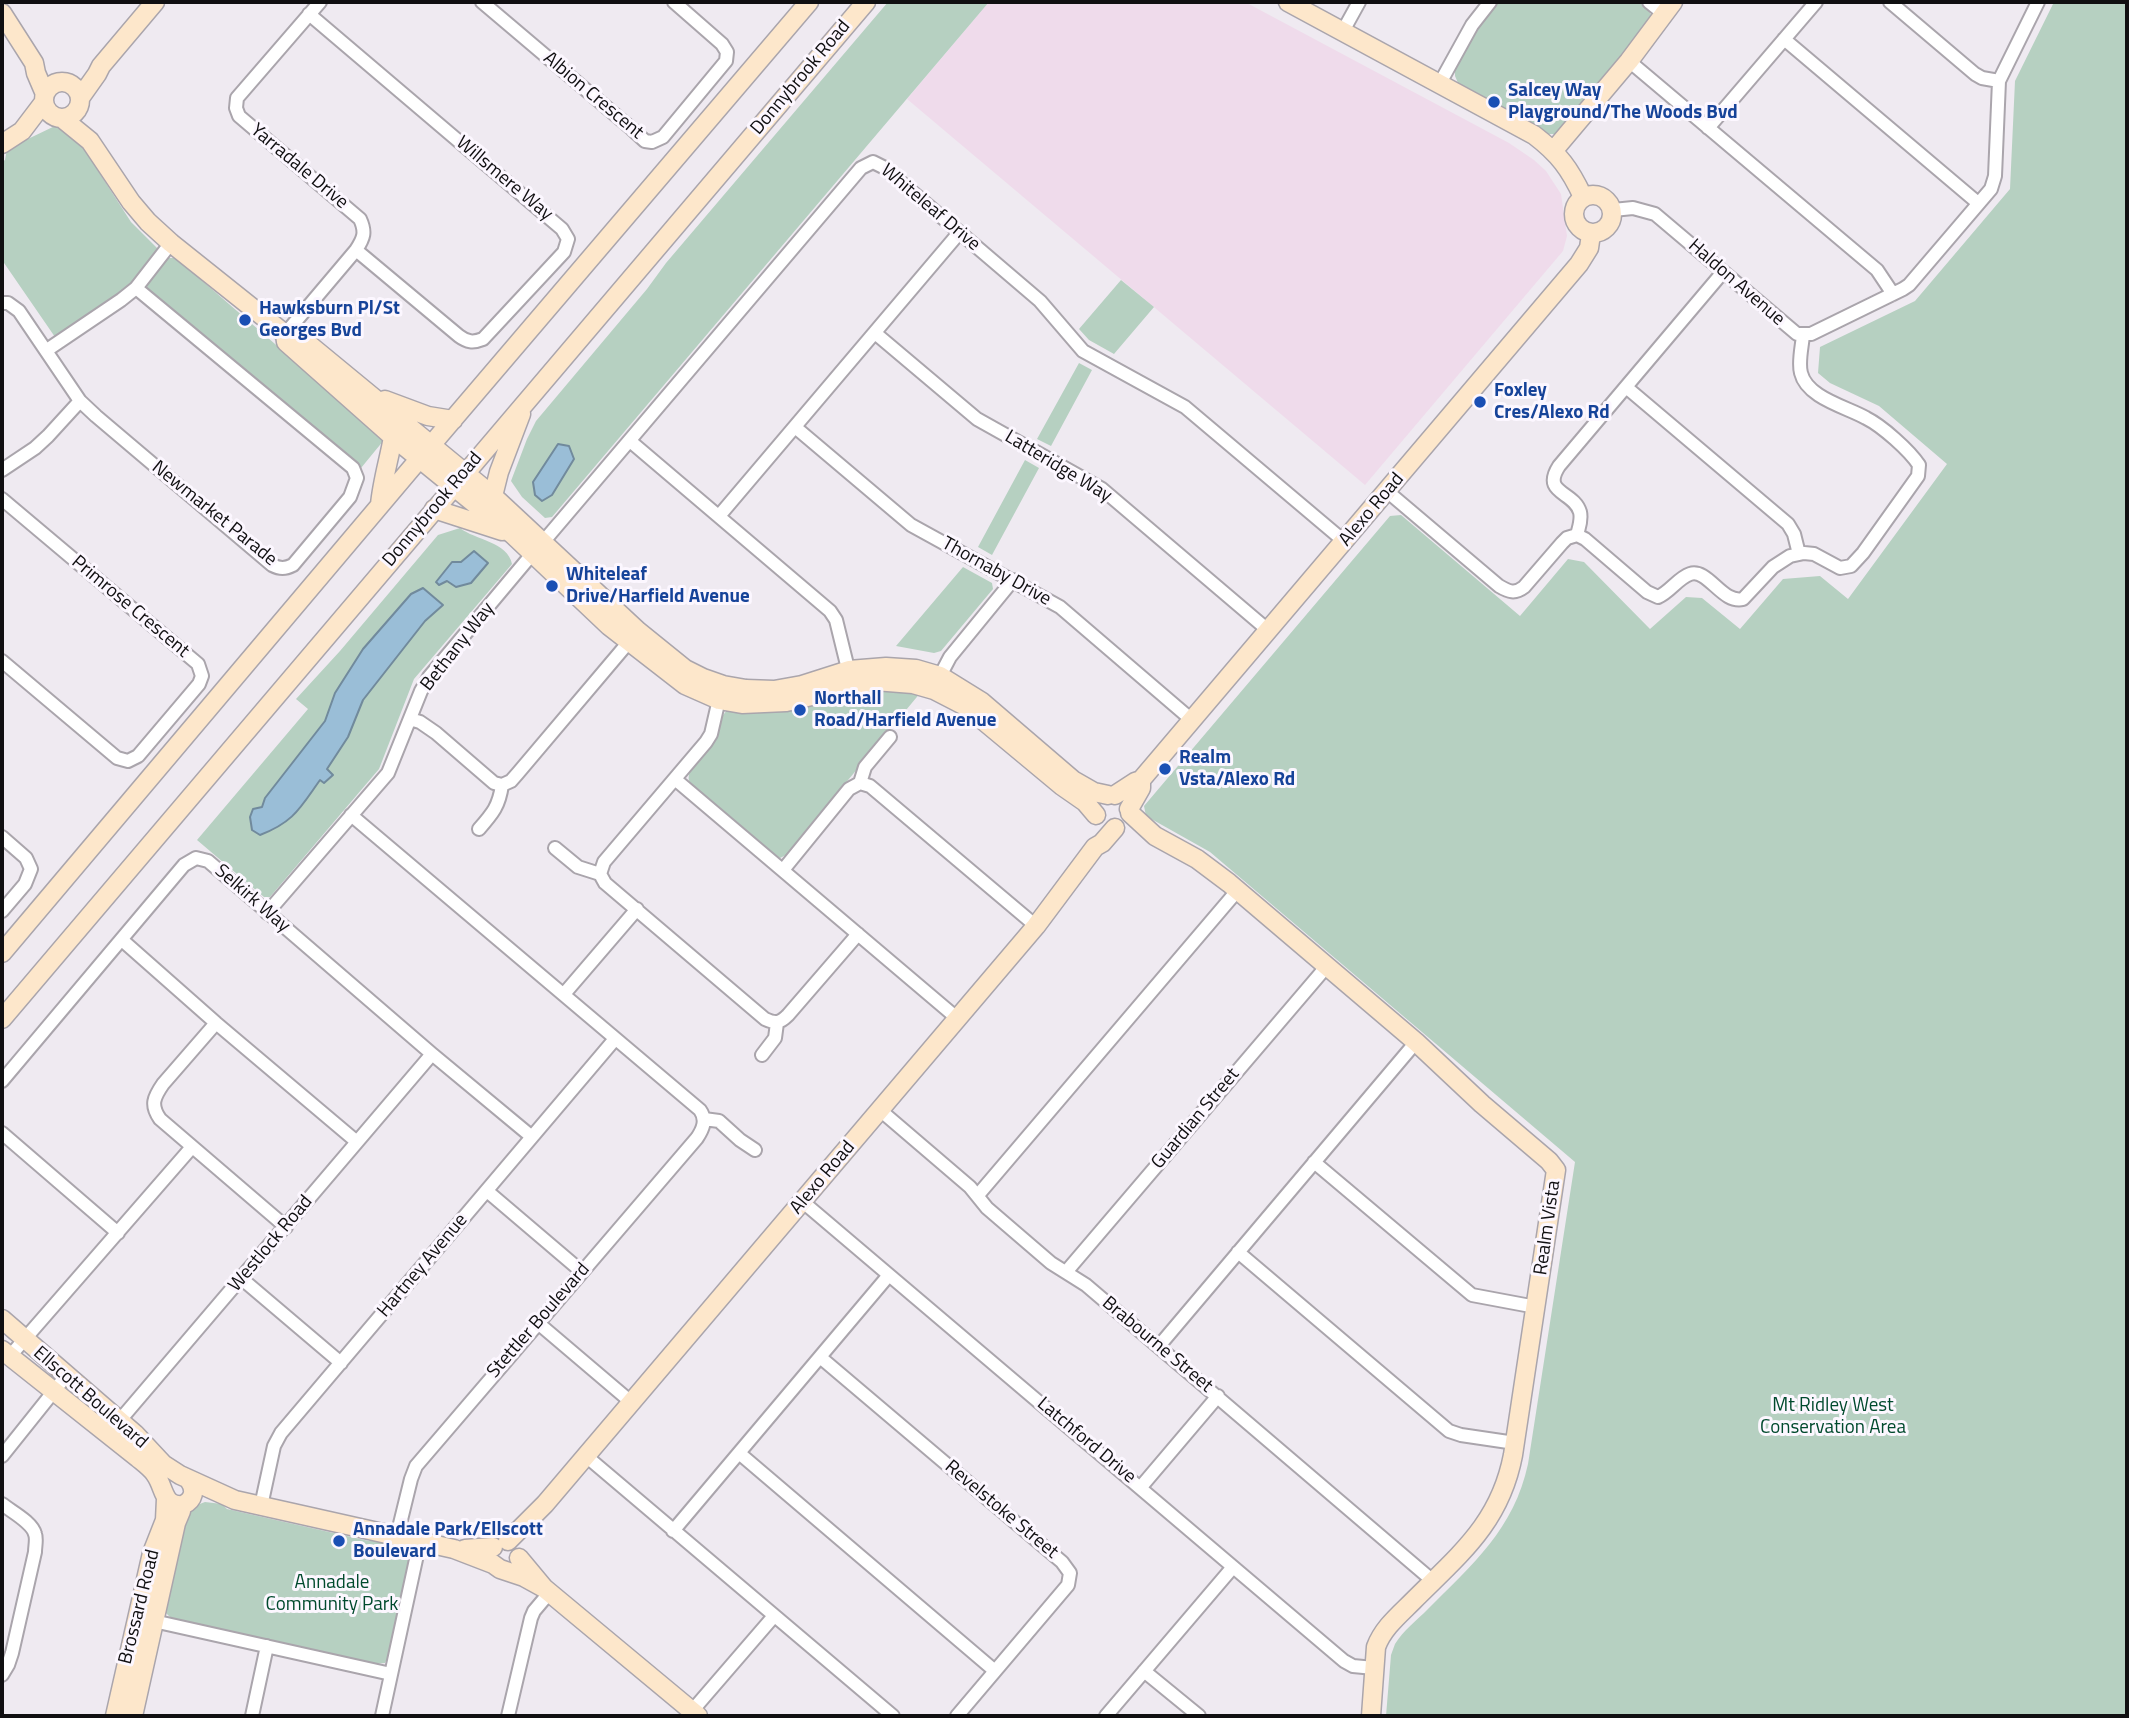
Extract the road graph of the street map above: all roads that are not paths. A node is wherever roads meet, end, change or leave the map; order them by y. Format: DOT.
graph roads {
  1 [pos="155,2"];
  2 [pos="320,2"];
  3 [pos="482,2"];
  4 [pos="674,2"];
  5 [pos="809,2"];
  6 [pos="866,2"];
  7 [pos="1288,2"];
  8 [pos="1359,2"];
  9 [pos="1490,2"];
  10 [pos="1649,2"];
  11 [pos="1816,2"];
  12 [pos="1890,2"];
  13 [pos="2038,2"];
  14 [pos="1668,8"];
  15 [pos="2,13"];
  16 [pos="309,14"];
  17 [pos="1343,31"];
  18 [pos="1784,39"];
  19 [pos="1629,61"];
  20 [pos="34,63"];
  21 [pos="101,66"];
  22 [pos="1999,81"];
  23 [pos="65,83"];
  24 [pos="1440,83"];
  25 [pos="44,98"];
  26 [pos="79,102"];
  27 [pos="60,118"];
  28 [pos="1708,128"];
  29 [pos="22,131"];
  30 [pos="90,141"];
  31 [pos="2,144"];
  32 [pos="1554,150"];
  33 [pos="1583,197"];
  34 [pos="1978,203"];
  35 [pos="1613,210"];
  36 [pos="959,233"];
  37 [pos="1591,234"];
  38 [pos="171,243"];
  39 [pos="356,250"];
  40 [pos="1723,272"];
  41 [pos="136,288"];
  42 [pos="1893,294"];
  43 [pos="8,305"];
  44 [pos="875,333"];
  45 [pos="285,334"];
  46 [pos="1803,335"];
  47 [pos="47,350"];
  48 [pos="1626,387"];
  49 [pos="372,396"];
  50 [pos="80,401"];
  51 [pos="526,401"];
  52 [pos="453,419"];
  53 [pos="795,427"];
  54 [pos="393,437"];
  55 [pos="630,441"];
  56 [pos="426,452"];
  57 [pos="2,470"];
  58 [pos="460,479"];
  59 [pos="1388,492"];
  60 [pos="493,496"];
  61 [pos="2,499"];
  62 [pos="380,505"];
  63 [pos="434,509"];
  64 [pos="719,516"];
  65 [pos="512,534"];
  66 [pos="1577,535"];
  67 [pos="1345,542"];
  68 [pos="539,547"];
  69 [pos="1799,554"];
  70 [pos="1013,580"];
  71 [pos="1269,631"];
  72 [pos="633,637"];
  73 [pos="2,661"];
  74 [pos="940,676"];
  75 [pos="850,678"];
  76 [pos="721,693"];
  77 [pos="410,719"];
  78 [pos="1193,721"];
  79 [pos="890,737"];
  80 [pos="676,780"];
  81 [pos="1142,780"];
  82 [pos="860,783"];
  83 [pos="502,785"];
  84 [pos="1112,795"];
  85 [pos="351,815"];
  86 [pos="1115,819"];
  87 [pos="479,828"];
  88 [pos="2,837"];
  89 [pos="555,848"];
  90 [pos="783,870"];
  91 [pos="600,874"];
  92 [pos="1237,891"];
  93 [pos="637,909"];
  94 [pos="2,911"];
  95 [pos="267,913"];
  96 [pos="1036,926"];
  97 [pos="858,934"];
  98 [pos="122,940"];
  99 [pos="2,953"];
  100 [pos="1327,966"];
  101 [pos="564,994"];
  102 [pos="2,1019"];
  103 [pos="958,1019"];
  104 [pos="216,1023"];
  105 [pos="776,1023"];
  106 [pos="615,1040"];
  107 [pos="1416,1042"];
  108 [pos="432,1054"];
  109 [pos="762,1055"];
  110 [pos="2,1081"];
  111 [pos="880,1110"];
  112 [pos="704,1119"];
  113 [pos="2,1133"];
  114 [pos="532,1137"];
  115 [pos="357,1142"];
  116 [pos="192,1147"];
  117 [pos="755,1150"];
  118 [pos="1314,1162"];
  119 [pos="487,1191"];
  120 [pos="978,1195"];
  121 [pos="803,1202"];
  122 [pos="286,1227"];
  123 [pos="118,1233"];
  124 [pos="1238,1252"];
  125 [pos="581,1271"];
  126 [pos="1066,1272"];
  127 [pos="889,1275"];
  128 [pos="242,1279"];
  129 [pos="1536,1307"];
  130 [pos="2,1319"];
  131 [pos="538,1323"];
  132 [pos="25,1340"];
  133 [pos="1159,1346"];
  134 [pos="6,1353"];
  135 [pos="820,1357"];
  136 [pos="341,1363"];
  137 [pos="66,1376"];
  138 [pos="53,1390"];
  139 [pos="1218,1396"];
  140 [pos="631,1402"];
  141 [pos="115,1427"];
  142 [pos="1515,1443"];
  143 [pos="739,1453"];
  144 [pos="2,1456"];
  145 [pos="586,1456"];
  146 [pos="185,1478"];
  147 [pos="1140,1488"];
  148 [pos="165,1494"];
  149 [pos="235,1500"];
  150 [pos="189,1501"];
  151 [pos="2,1504"];
  152 [pos="261,1506"];
  153 [pos="673,1531"];
  154 [pos="397,1536"];
  155 [pos="420,1541"];
  156 [pos="506,1554"];
  157 [pos="1233,1567"];
  158 [pos="1433,1581"];
  159 [pos="547,1590"];
  160 [pos="774,1616"];
  161 [pos="145,1619"];
  162 [pos="267,1646"];
  163 [pos="1374,1668"];
  164 [pos="995,1671"];
  165 [pos="1144,1671"];
  166 [pos="391,1674"];
  167 [pos="2,1675"];
  168 [pos="695,1714"];
  169 [pos="115,1716"];
  170 [pos="133,1716"];
  171 [pos="252,1716"];
  172 [pos="382,1716"];
  173 [pos="508,1716"];
  174 [pos="892,1716"];
  175 [pos="957,1716"];
  176 [pos="1107,1716"];
  177 [pos="1199,1716"];
  178 [pos="1371,1716"];
  1 -- 21 [label="street"];
  2 -- 16 [label="street, Yarradale Drive"];
  3 -- 4 [label="street, Albion Crescent"];
  5 -- 52 [label="street"];
  6 -- 51 [label="street, Donnybrook Road"];
  7 -- 17 [label="street"];
  8 -- 17 [label="street"];
  9 -- 24 [label="street"];
  10 -- 14 [label="street"];
  11 -- 18 [label="street"];
  12 -- 22 [label="street"];
  13 -- 22 [label="street, Haldon Avenue"];
  14 -- 19 [label="street"];
  15 -- 20 [label="street"];
  16 -- 39 [label="street, Yarradale Drive"];
  16 -- 39 [label="street, Willsmere Way"];
  17 -- 24 [label="street"];
  18 -- 28 [label="street"];
  18 -- 34 [label="street"];
  19 -- 28 [label="street"];
  19 -- 32 [label="street"];
  20 -- 23 [label="street"];
  20 -- 25 [label="street"];
  21 -- 23 [label="street"];
  21 -- 26 [label="street"];
  22 -- 34 [label="street, Haldon Avenue"];
  23 -- 25 [label="street"];
  23 -- 26 [label="street"];
  24 -- 32 [label="street"];
  25 -- 27 [label="street"];
  25 -- 29 [label="street"];
  26 -- 27 [label="street"];
  26 -- 30 [label="street"];
  27 -- 29 [label="street"];
  27 -- 30 [label="street"];
  28 -- 42 [label="street"];
  29 -- 31 [label="street"];
  30 -- 38 [label="street"];
  32 -- 33 [label="street"];
  33 -- 35 [label="street"];
  33 -- 37 [label="street"];
  34 -- 42 [label="street, Haldon Avenue"];
  35 -- 37 [label="street"];
  35 -- 40 [label="street, Haldon Avenue"];
  36 -- 44 [label="street"];
  36 -- 55 [label="street, Whiteleaf Drive"];
  36 -- 67 [label="street, Whiteleaf Drive"];
  37 -- 59 [label="street, Alexo Road"];
  38 -- 41 [label="street"];
  38 -- 45 [label="street"];
  39 -- 45 [label="street"];
  40 -- 46 [label="street, Haldon Avenue"];
  40 -- 48 [label="street"];
  41 -- 47 [label="street"];
  41 -- 50 [label="street, Newmarket Parade"];
  42 -- 46 [label="street, Haldon Avenue"];
  43 -- 47 [label="street, Newmarket Parade"];
  44 -- 53 [label="street"];
  44 -- 71 [label="street, Latteridge Way"];
  45 -- 49 [label="street"];
  45 -- 54 [label="street"];
  46 -- 69 [label="street"];
  47 -- 50 [label="street, Newmarket Parade"];
  48 -- 66 [label="street"];
  48 -- 69 [label="street"];
  49 -- 52 [label="street"];
  49 -- 56 [label="street"];
  50 -- 57 [label="street"];
  51 -- 58 [label="street, Donnybrook Road"];
  51 -- 60 [label="street"];
  52 -- 56 [label="street"];
  53 -- 64 [label="street"];
  53 -- 70 [label="street, Thornaby Drive"];
  54 -- 56 [label="street"];
  54 -- 62 [label="street"];
  55 -- 64 [label="street"];
  55 -- 68 [label="street, Whiteleaf Drive"];
  56 -- 58 [label="street"];
  56 -- 62 [label="street"];
  58 -- 60 [label="street"];
  58 -- 63 [label="street, Donnybrook Road"];
  58 -- 65 [label="street"];
  59 -- 66 [label="street"];
  59 -- 67 [label="street, Alexo Road"];
  60 -- 68 [label="street"];
  61 -- 73 [label="street, Primrose Crescent"];
  62 -- 99 [label="street"];
  63 -- 65 [label="street"];
  63 -- 102 [label="street, Donnybrook Road"];
  64 -- 75 [label="street"];
  65 -- 68 [label="street"];
  66 -- 69 [label="street"];
  67 -- 71 [label="street, Alexo Road"];
  68 -- 72 [label="street"];
  68 -- 77 [label="street, Bethany Way"];
  70 -- 74 [label="street"];
  70 -- 78 [label="street, Thornaby Drive"];
  71 -- 78 [label="street, Alexo Road"];
  72 -- 76 [label="street"];
  72 -- 83 [label="street"];
  74 -- 75 [label="street"];
  74 -- 84 [label="street"];
  75 -- 76 [label="street"];
  75 -- 86 [label="street"];
  76 -- 80 [label="street"];
  77 -- 83 [label="street"];
  77 -- 85 [label="street, Bethany Way"];
  78 -- 81 [label="street, Alexo Road"];
  79 -- 82 [label="street"];
  80 -- 90 [label="street"];
  80 -- 91 [label="street"];
  81 -- 84 [label="street, Alexo Road"];
  81 -- 86 [label="street, Alexo Road"];
  82 -- 90 [label="street"];
  82 -- 96 [label="street"];
  83 -- 87 [label="street"];
  84 -- 86 [label="street"];
  84 -- 86 [label="street"];
  85 -- 95 [label="street, Bethany Way"];
  85 -- 101 [label="street"];
  86 -- 92 [label="street, Realm Vista"];
  86 -- 96 [label="street, Alexo Road"];
  88 -- 94 [label="street"];
  89 -- 91 [label="street"];
  90 -- 97 [label="street"];
  91 -- 93 [label="street"];
  92 -- 100 [label="street, Realm Vista"];
  92 -- 120 [label="street"];
  93 -- 101 [label="street"];
  93 -- 105 [label="street"];
  95 -- 98 [label="street, Selkirk Way"];
  95 -- 108 [label="street, Selkirk Way"];
  96 -- 103 [label="street, Alexo Road"];
  97 -- 103 [label="street"];
  97 -- 105 [label="street"];
  98 -- 104 [label="street"];
  98 -- 110 [label="street, Selkirk Way"];
  100 -- 107 [label="street, Realm Vista"];
  100 -- 126 [label="street, Guardian Street"];
  101 -- 106 [label="street"];
  103 -- 111 [label="street, Alexo Road"];
  104 -- 115 [label="street"];
  104 -- 116 [label="street"];
  105 -- 109 [label="street"];
  106 -- 112 [label="street"];
  106 -- 114 [label="street, Hartney Avenue"];
  107 -- 118 [label="street"];
  107 -- 129 [label="street, Realm Vista"];
  108 -- 114 [label="street, Selkirk Way"];
  108 -- 115 [label="street, Westlock Road"];
  111 -- 120 [label="street, Brabourne Street"];
  111 -- 121 [label="street, Alexo Road"];
  112 -- 117 [label="street"];
  112 -- 125 [label="street, Stettler Boulevard"];
  113 -- 123 [label="street"];
  114 -- 119 [label="street, Hartney Avenue"];
  115 -- 122 [label="street, Westlock Road"];
  116 -- 122 [label="street"];
  116 -- 123 [label="street"];
  118 -- 124 [label="street"];
  118 -- 129 [label="street"];
  119 -- 125 [label="street"];
  119 -- 136 [label="street, Hartney Avenue"];
  120 -- 126 [label="street, Brabourne Street"];
  121 -- 127 [label="street, Latchford Drive"];
  121 -- 140 [label="street, Alexo Road"];
  122 -- 128 [label="street, Westlock Road"];
  123 -- 132 [label="street"];
  124 -- 133 [label="street"];
  124 -- 142 [label="street"];
  125 -- 131 [label="street, Stettler Boulevard"];
  126 -- 133 [label="street, Brabourne Street"];
  127 -- 135 [label="street"];
  127 -- 147 [label="street, Latchford Drive"];
  128 -- 136 [label="street"];
  128 -- 141 [label="street, Westlock Road"];
  129 -- 142 [label="street, Realm Vista"];
  130 -- 132 [label="street, Ellscott Boulevard"];
  131 -- 140 [label="street"];
  131 -- 154 [label="street, Stettler Boulevard"];
  132 -- 134 [label="street"];
  132 -- 137 [label="street, Ellscott Boulevard"];
  133 -- 139 [label="street, Brabourne Street"];
  134 -- 138 [label="street, Ellscott Boulevard"];
  135 -- 143 [label="street"];
  135 -- 164 [label="street, Revelstoke Street"];
  136 -- 152 [label="street, Hartney Avenue"];
  137 -- 138 [label="street"];
  137 -- 141 [label="street, Ellscott Boulevard"];
  138 -- 141 [label="street, Ellscott Boulevard"];
  138 -- 144 [label="street"];
  139 -- 147 [label="street"];
  139 -- 158 [label="street, Brabourne Street"];
  140 -- 145 [label="street, Alexo Road"];
  141 -- 146 [label="street, Ellscott Boulevard"];
  141 -- 148 [label="street, Ellscott Boulevard"];
  142 -- 158 [label="street, Realm Vista"];
  143 -- 153 [label="street"];
  143 -- 164 [label="street"];
  145 -- 153 [label="street"];
  145 -- 156 [label="street, Alexo Road"];
  146 -- 148 [label="street"];
  146 -- 149 [label="street, Ellscott Boulevard"];
  146 -- 150 [label="street"];
  147 -- 157 [label="street, Latchford Drive"];
  148 -- 150 [label="street"];
  148 -- 161 [label="street, Brossard Road"];
  149 -- 150 [label="street, Ellscott Boulevard"];
  149 -- 152 [label="street, Ellscott Boulevard"];
  150 -- 161 [label="street, Brossard Road"];
  151 -- 167 [label="street"];
  152 -- 154 [label="street, Ellscott Boulevard"];
  153 -- 160 [label="street"];
  154 -- 155 [label="street, Ellscott Boulevard"];
  155 -- 156 [label="street, Ellscott Boulevard"];
  155 -- 166 [label="street"];
  156 -- 159 [label="street"];
  157 -- 163 [label="street, Latchford Drive"];
  157 -- 165 [label="street"];
  158 -- 163 [label="street, Realm Vista"];
  159 -- 168 [label="street"];
  159 -- 173 [label="street"];
  160 -- 168 [label="street"];
  160 -- 174 [label="street"];
  161 -- 162 [label="street"];
  161 -- 169 [label="street, Brossard Road"];
  161 -- 170 [label="street, Brossard Road"];
  162 -- 166 [label="street"];
  162 -- 171 [label="street"];
  163 -- 178 [label="street, Realm Vista"];
  164 -- 175 [label="street, Revelstoke Street"];
  165 -- 176 [label="street"];
  165 -- 177 [label="street"];
  166 -- 172 [label="street"];
}
